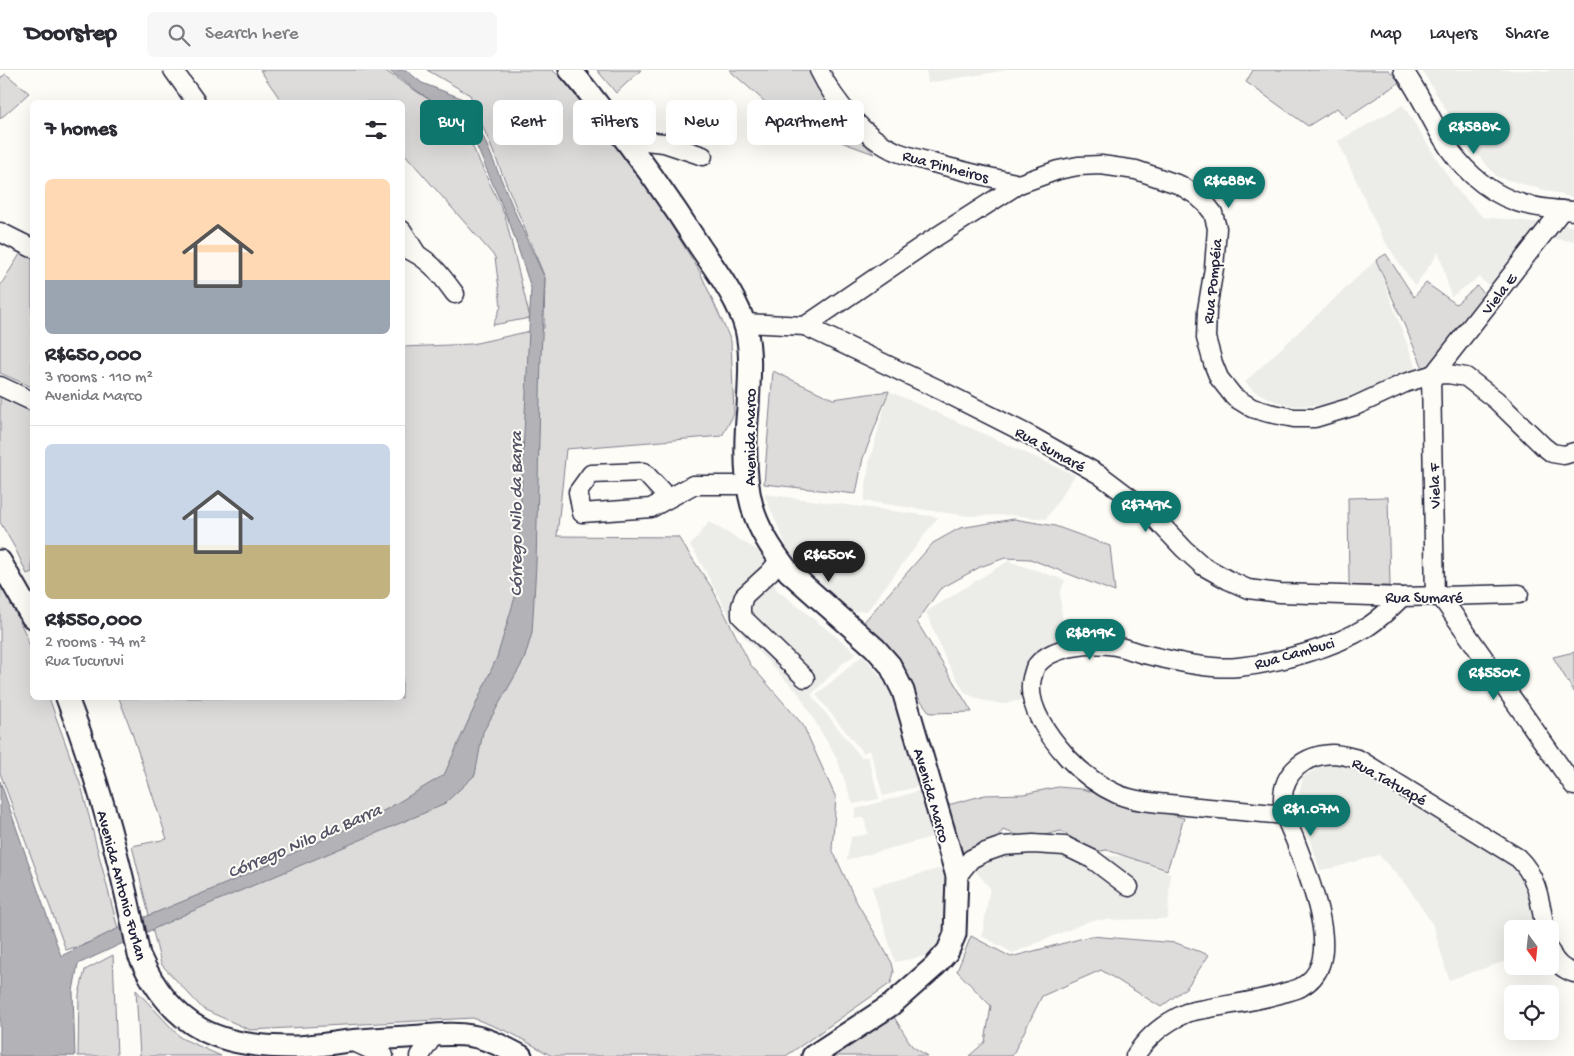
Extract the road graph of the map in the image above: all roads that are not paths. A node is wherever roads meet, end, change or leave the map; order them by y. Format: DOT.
graph roads {
  1 [pos="173,70"];
  2 [pos="570,70"];
  3 [pos="820,70"];
  4 [pos="1402,70"];
  5 [pos="195,100"];
  6 [pos="594,100"];
  7 [pos="656,141"];
  8 [pos="630,145"];
  9 [pos="703,156"];
  10 [pos="1019,184"];
  11 [pos="1568,211"];
  12 [pos="0,232"];
  13 [pos="405,238"];
  14 [pos="30,247"];
  15 [pos="410,250"];
  16 [pos="455,294"];
  17 [pos="744,323"];
  18 [pos="804,326"];
  19 [pos="1432,375"];
  20 [pos="0,386"];
  21 [pos="30,400"];
  22 [pos="1574,452"];
  23 [pos="748,485"];
  24 [pos="668,498"];
  25 [pos="780,560"];
  26 [pos="0,561"];
  27 [pos="1519,594"];
  28 [pos="1402,597"];
  29 [pos="1438,597"];
  30 [pos="30,614"];
  31 [pos="805,678"];
  32 [pos="68,700"];
  33 [pos="1574,786"];
  34 [pos="1285,815"];
  35 [pos="957,876"];
  36 [pos="1129,887"];
  37 [pos="1542,920"];
  38 [pos="1559,965"];
  39 [pos="1574,973"];
  40 [pos="434,1035"];
  41 [pos="352,1041"];
  42 [pos="384,1056"];
  43 [pos="420,1056"];
  44 [pos="521,1056"];
  45 [pos="813,1056"];
  46 [pos="1135,1056"];
  1 -- 5 [label="street"];
  2 -- 6 [label="main road, Avenida Marco"];
  3 -- 10 [label="street, Rua Pinheiros"];
  4 -- 11 [label="street"];
  7 -- 9 [label="street"];
  8 -- 17 [label="main road, Avenida Marco"];
  10 -- 18 [label="street, Rua Pompéia"];
  10 -- 19 [label="street, Rua Pompéia"];
  11 -- 19 [label="street, Viela E"];
  12 -- 14 [label="street"];
  13 -- 15 [label="street"];
  15 -- 16 [label="street"];
  17 -- 18 [label="street"];
  17 -- 23 [label="main road, Avenida Marco"];
  18 -- 28 [label="street, Rua Sumaré"];
  19 -- 22 [label="street, Rua Pompéia"];
  19 -- 29 [label="street, Viela F"];
  20 -- 21 [label="street"];
  23 -- 24 [label="street"];
  23 -- 25 [label="main road, Avenida Marco"];
  24 -- 24 [label="street"];
  25 -- 31 [label="street"];
  25 -- 35 [label="main road, Avenida Marco"];
  26 -- 30 [label="main road"];
  27 -- 29 [label="street, Rua Sumaré"];
  28 -- 29 [label="street, Rua Sumaré"];
  28 -- 34 [label="street, Rua Cambuci"];
  29 -- 33 [label="street"];
  32 -- 41 [label="main road, Avenida Antonio Furlan"];
  34 -- 37 [label="street, Rua Tatuapé"];
  34 -- 46 [label="street, Rua Tatuapé"];
  35 -- 36 [label="street"];
  35 -- 45 [label="main road, Avenida Marco"];
  38 -- 39 [label="street"];
  40 -- 41 [label="main road, Avenida Antonio Furlan"];
  40 -- 43 [label="street"];
  40 -- 44 [label="main road"];
  41 -- 42 [label="street"];
}
